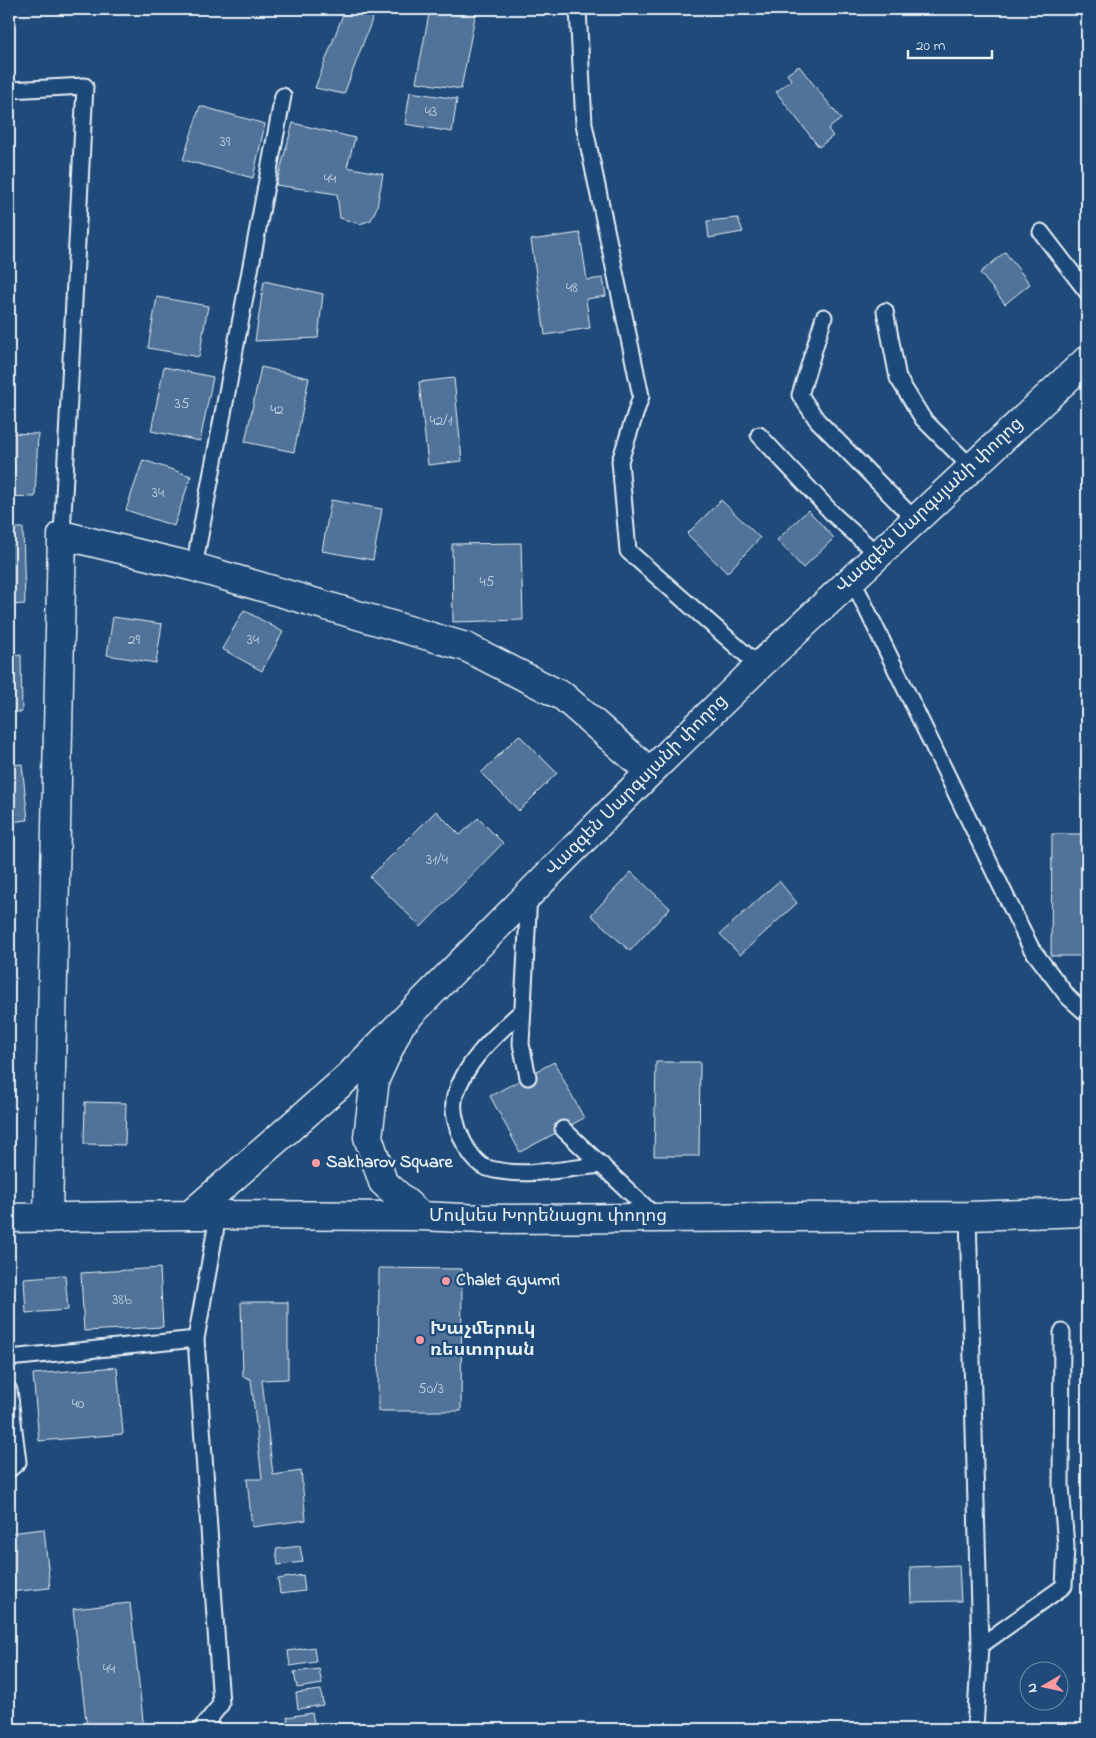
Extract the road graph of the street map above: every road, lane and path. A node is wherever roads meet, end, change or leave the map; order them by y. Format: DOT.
graph roads {
  1 [pos="578,9"];
  2 [pos="9,90"];
  3 [pos="283,96"];
  4 [pos="1041,232"];
  5 [pos="1087,292"];
  6 [pos="885,311"];
  7 [pos="824,316"];
  8 [pos="1087,360"];
  9 [pos="759,435"];
  10 [pos="972,468"];
  11 [pos="914,520"];
  12 [pos="62,535"];
  13 [pos="878,555"];
  14 [pos="194,567"];
  15 [pos="852,578"];
  16 [pos="759,666"];
  17 [pos="650,772"];
  18 [pos="529,892"];
  19 [pos="523,1010"];
  20 [pos="1087,1014"];
  21 [pos="403,1019"];
  22 [pos="528,1076"];
  23 [pos="564,1129"];
  24 [pos="602,1165"];
  25 [pos="1087,1212"];
  26 [pos="190,1215"];
  27 [pos="218,1216"];
  28 [pos="421,1216"];
  29 [pos="968,1216"];
  30 [pos="9,1218"];
  31 [pos="48,1218"];
  32 [pos="657,1218"];
  33 [pos="1062,1332"];
  34 [pos="196,1339"];
  35 [pos="9,1358"];
  36 [pos="9,1390"];
  37 [pos="9,1470"];
  38 [pos="980,1646"];
  39 [pos="201,1729"];
  40 [pos="975,1729"];
  1 -- 16 [label="lane"];
  2 -- 12 [label="lane"];
  3 -- 14 [label="lane"];
  4 -- 5 [label="lane"];
  6 -- 10 [label="lane"];
  7 -- 11 [label="lane"];
  8 -- 10 [label="main road, Վազգեն Սարգսյանի փողոց"];
  9 -- 13 [label="lane"];
  10 -- 11 [label="main road, Վազգեն Սարգսյանի փողոց"];
  11 -- 13 [label="main road, Վազգեն Սարգսյանի փողոց"];
  12 -- 14 [label="main road"];
  12 -- 31 [label="main road"];
  13 -- 15 [label="main road, Վազգեն Սարգսյանի փողոց"];
  14 -- 17 [label="main road"];
  15 -- 16 [label="main road, Վազգեն Սարգսյանի փողոց"];
  15 -- 20 [label="lane"];
  16 -- 17 [label="main road, Վազգեն Սարգսյանի փողոց"];
  17 -- 18 [label="main road, Վազգեն Սարգսյանի փողոց"];
  18 -- 19 [label="lane"];
  18 -- 21 [label="main road, Վազգեն Սարգսյանի փողոց"];
  19 -- 22 [label="lane"];
  19 -- 24 [label="lane"];
  21 -- 26 [label="main road, Վազգեն Սարգսյանի փողոց"];
  21 -- 28 [label="main road"];
  23 -- 24 [label="lane"];
  24 -- 32 [label="lane"];
  25 -- 29 [label="main road, Մովսես Խորենացու փողոց"];
  26 -- 27 [label="main road, Մովսես Խորենացու փողոց"];
  26 -- 31 [label="main road, Մովսես Խորենացու փողոց"];
  27 -- 28 [label="main road, Մովսես Խորենացու փողոց"];
  27 -- 34 [label="lane"];
  28 -- 32 [label="main road, Մովսես Խորենացու փողոց"];
  29 -- 32 [label="main road, Մովսես Խորենացու փողոց"];
  29 -- 38 [label="lane"];
  30 -- 31 [label="main road, Մովսես Խորենացու փողոց"];
  33 -- 38 [label="lane"];
  34 -- 35 [label="lane"];
  34 -- 39 [label="lane"];
  36 -- 37 [label="lane"];
  38 -- 40 [label="lane"];
}
